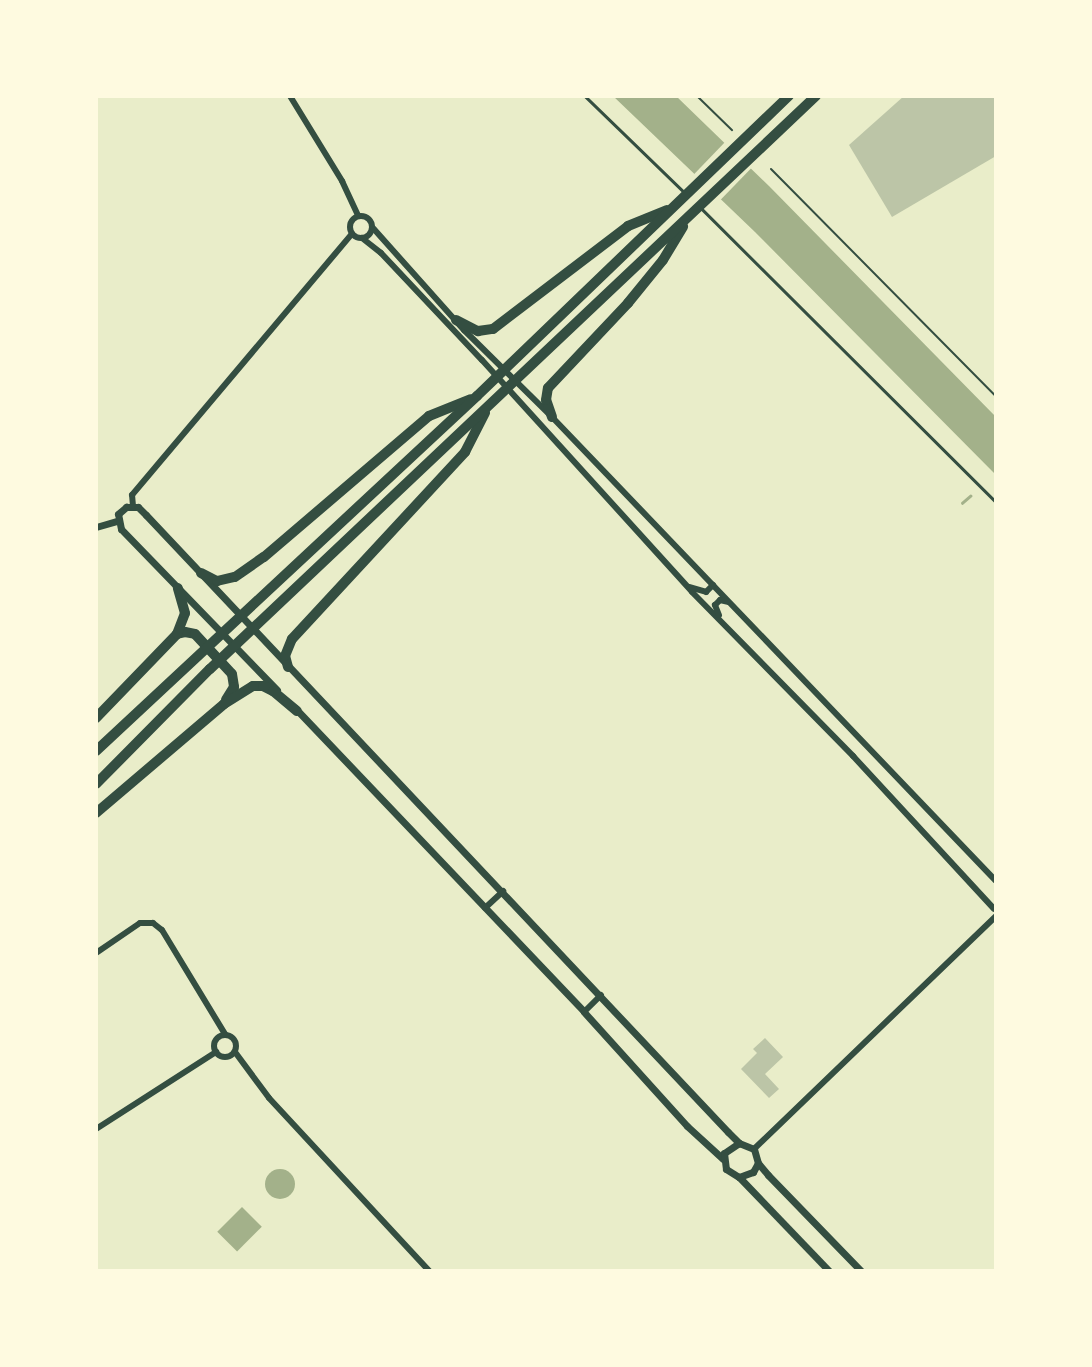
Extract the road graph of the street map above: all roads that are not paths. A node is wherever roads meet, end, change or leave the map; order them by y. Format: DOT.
graph roads {
  1 [pos="290,96"];
  2 [pos="585,96"];
  3 [pos="789,96"];
  4 [pos="816,96"];
  5 [pos="670,209"];
  6 [pos="691,214"];
  7 [pos="358,216"];
  8 [pos="373,228"];
  9 [pos="352,234"];
  10 [pos="362,239"];
  11 [pos="456,320"];
  12 [pos="480,393"];
  13 [pos="490,405"];
  14 [pos="552,417"];
  15 [pos="996,502"];
  16 [pos="133,506"];
  17 [pos="117,521"];
  18 [pos="96,527"];
  19 [pos="201,573"];
  20 [pos="713,585"];
  21 [pos="690,587"];
  22 [pos="178,588"];
  23 [pos="730,603"];
  24 [pos="722,621"];
  25 [pos="177,634"];
  26 [pos="288,667"];
  27 [pos="224,704"];
  28 [pos="298,711"];
  29 [pos="96,718"];
  30 [pos="864,744"];
  31 [pos="96,751"];
  32 [pos="853,756"];
  33 [pos="96,784"];
  34 [pos="96,813"];
  35 [pos="996,881"];
  36 [pos="503,891"];
  37 [pos="996,899"];
  38 [pos="485,908"];
  39 [pos="995,913"];
  40 [pos="96,953"];
  41 [pos="601,995"];
  42 [pos="584,1012"];
  43 [pos="225,1034"];
  44 [pos="216,1052"];
  45 [pos="235,1052"];
  46 [pos="96,1129"];
  47 [pos="739,1143"];
  48 [pos="754,1149"];
  49 [pos="723,1159"];
  50 [pos="758,1163"];
  51 [pos="739,1177"];
  52 [pos="429,1271"];
  53 [pos="829,1271"];
  54 [pos="861,1271"];
  1 -- 7 [label="street"];
  2 -- 15 [label="lane"];
  3 -- 5 [label="highway"];
  4 -- 6 [label="highway"];
  5 -- 11 [label="highway"];
  5 -- 12 [label="highway"];
  6 -- 13 [label="highway"];
  6 -- 14 [label="highway"];
  7 -- 8 [label="street"];
  7 -- 9 [label="street"];
  8 -- 10 [label="street"];
  8 -- 11 [label="street"];
  9 -- 10 [label="street"];
  9 -- 16 [label="street"];
  10 -- 21 [label="street"];
  11 -- 14 [label="street"];
  12 -- 19 [label="highway"];
  12 -- 31 [label="highway"];
  13 -- 26 [label="highway"];
  13 -- 33 [label="highway"];
  14 -- 20 [label="street"];
  16 -- 17 [label="street"];
  16 -- 19 [label="street"];
  17 -- 18 [label="street"];
  17 -- 22 [label="street"];
  19 -- 26 [label="street"];
  20 -- 21 [label="street"];
  20 -- 23 [label="street"];
  21 -- 24 [label="street"];
  22 -- 25 [label="highway"];
  22 -- 28 [label="street"];
  23 -- 24 [label="street"];
  23 -- 30 [label="street"];
  24 -- 32 [label="street"];
  25 -- 27 [label="highway"];
  25 -- 29 [label="highway"];
  26 -- 36 [label="street"];
  27 -- 28 [label="highway"];
  27 -- 34 [label="highway"];
  28 -- 38 [label="street"];
  30 -- 32 [label="street"];
  30 -- 35 [label="street"];
  32 -- 39 [label="street"];
  36 -- 38 [label="street"];
  36 -- 41 [label="street"];
  37 -- 39 [label="street"];
  38 -- 42 [label="street"];
  39 -- 48 [label="street"];
  40 -- 43 [label="street"];
  41 -- 42 [label="street"];
  41 -- 47 [label="street"];
  42 -- 49 [label="street"];
  43 -- 44 [label="street"];
  43 -- 45 [label="street"];
  44 -- 45 [label="street"];
  44 -- 46 [label="street"];
  45 -- 52 [label="street"];
  47 -- 48 [label="street"];
  47 -- 49 [label="street"];
  48 -- 50 [label="street"];
  49 -- 51 [label="street"];
  50 -- 51 [label="street"];
  50 -- 54 [label="street"];
  51 -- 53 [label="street"];
}
